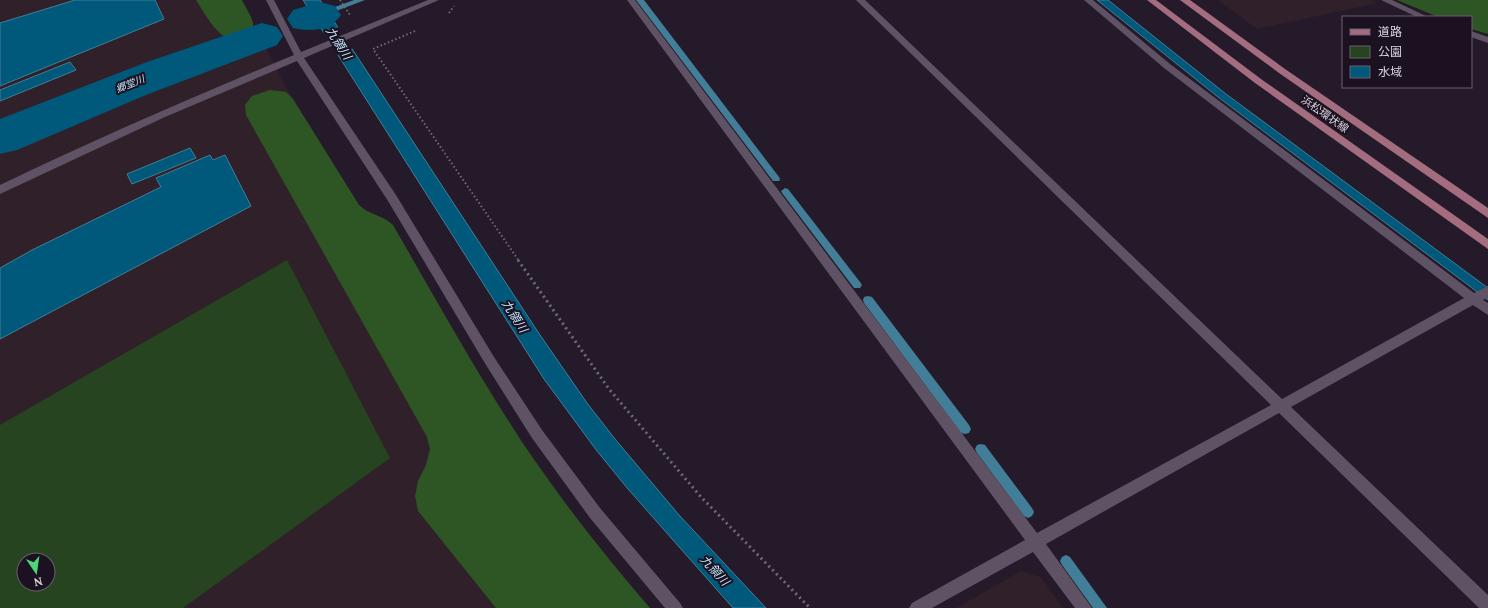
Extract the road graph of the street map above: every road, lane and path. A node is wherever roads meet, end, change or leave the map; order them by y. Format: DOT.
graph roads {
  1 [pos="270,0"];
  2 [pos="340,0"];
  3 [pos="435,0"];
  4 [pos="631,0"];
  5 [pos="860,0"];
  6 [pos="1088,0"];
  7 [pos="1151,0"];
  8 [pos="1184,0"];
  9 [pos="1384,0"];
  10 [pos="348,12"];
  11 [pos="1422,16"];
  12 [pos="1472,34"];
  13 [pos="1488,40"];
  14 [pos="373,49"];
  15 [pos="299,57"];
  16 [pos="0,190"];
  17 [pos="1488,214"];
  18 [pos="1488,245"];
  19 [pos="1479,295"];
  20 [pos="1488,310"];
  21 [pos="1281,406"];
  22 [pos="1035,542"];
  23 [pos="1488,606"];
  24 [pos="675,608"];
  25 [pos="810,608"];
  26 [pos="917,608"];
  27 [pos="1084,608"];
  1 -- 15 [label="street"];
  2 -- 10 [label="path"];
  3 -- 15 [label="street"];
  4 -- 22 [label="street"];
  5 -- 21 [label="street"];
  6 -- 19 [label="street"];
  7 -- 18 [label="main road, 浜松環状線"];
  8 -- 17 [label="main road, 浜松環状線"];
  9 -- 11 [label="street"];
  12 -- 13 [label="street"];
  14 -- 25 [label="path"];
  15 -- 16 [label="street"];
  15 -- 24 [label="street"];
  19 -- 20 [label="street"];
  19 -- 21 [label="street"];
  21 -- 22 [label="street"];
  21 -- 23 [label="street"];
  22 -- 26 [label="street"];
  22 -- 27 [label="street"];
}
